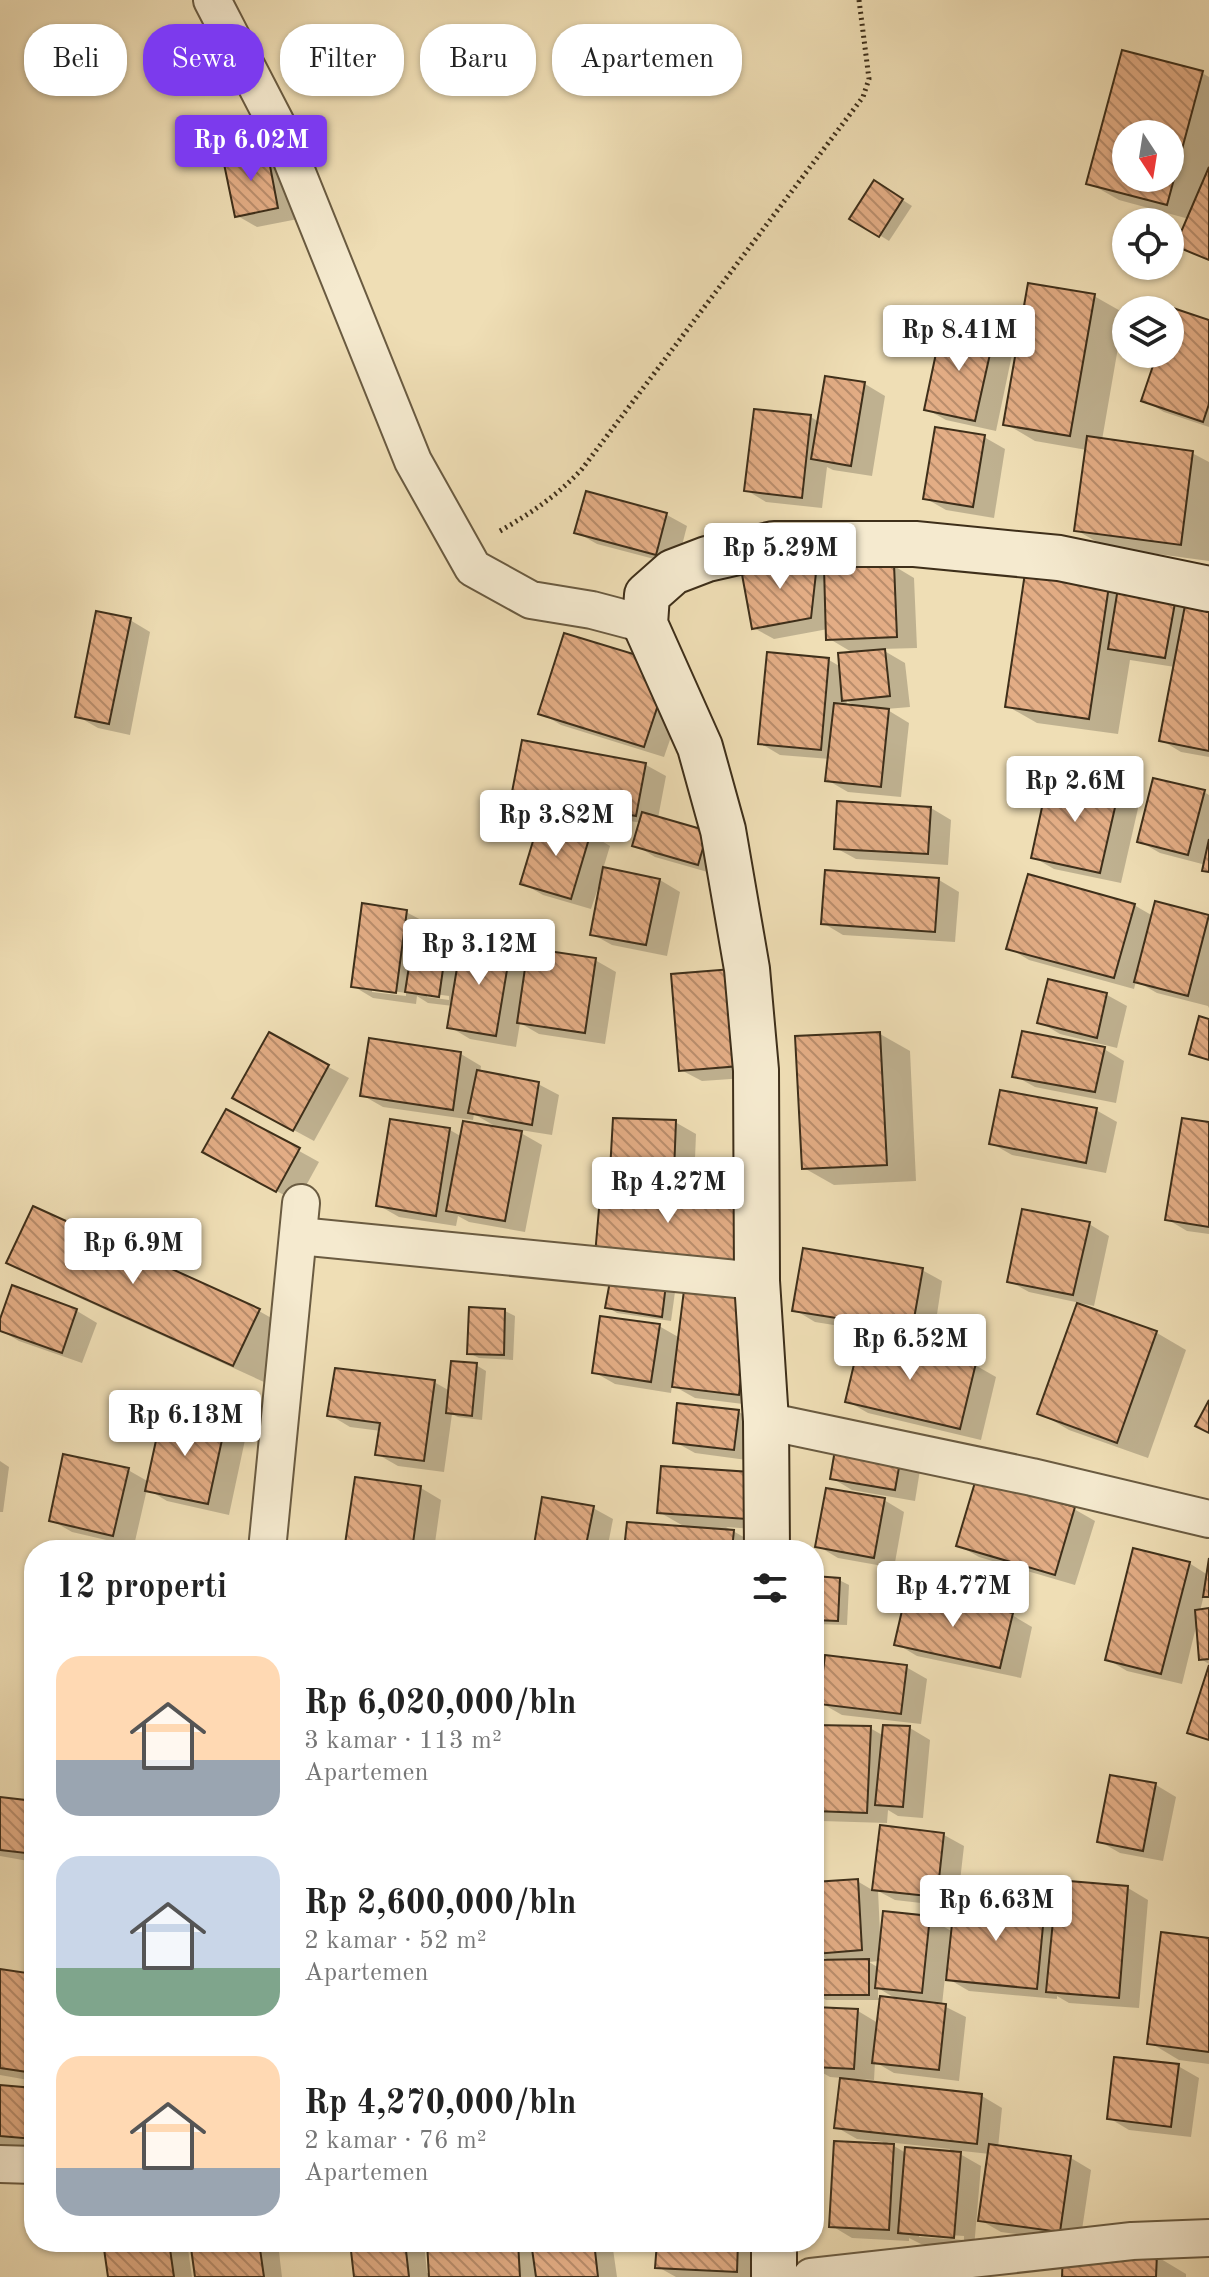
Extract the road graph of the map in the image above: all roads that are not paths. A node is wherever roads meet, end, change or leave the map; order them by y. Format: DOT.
graph roads {
  1 [pos="212,0"];
  2 [pos="1209,589"];
  3 [pos="645,624"];
  4 [pos="757,1281"];
  5 [pos="766,1421"];
  6 [pos="1209,1519"];
  7 [pos="268,1540"];
  8 [pos="767,1540"];
  9 [pos="0,2164"];
  10 [pos="24,2165"];
  11 [pos="1209,2238"];
  12 [pos="774,2252"];
  13 [pos="774,2277"];
  14 [pos="811,2277"];
  1 -- 3 [label="street"];
  2 -- 3 [label="street"];
  3 -- 4 [label="street"];
  4 -- 5 [label="street"];
  4 -- 7 [label="street"];
  5 -- 6 [label="street"];
  5 -- 8 [label="street"];
  9 -- 10 [label="street"];
  11 -- 14 [label="street"];
  12 -- 13 [label="street"];
}
